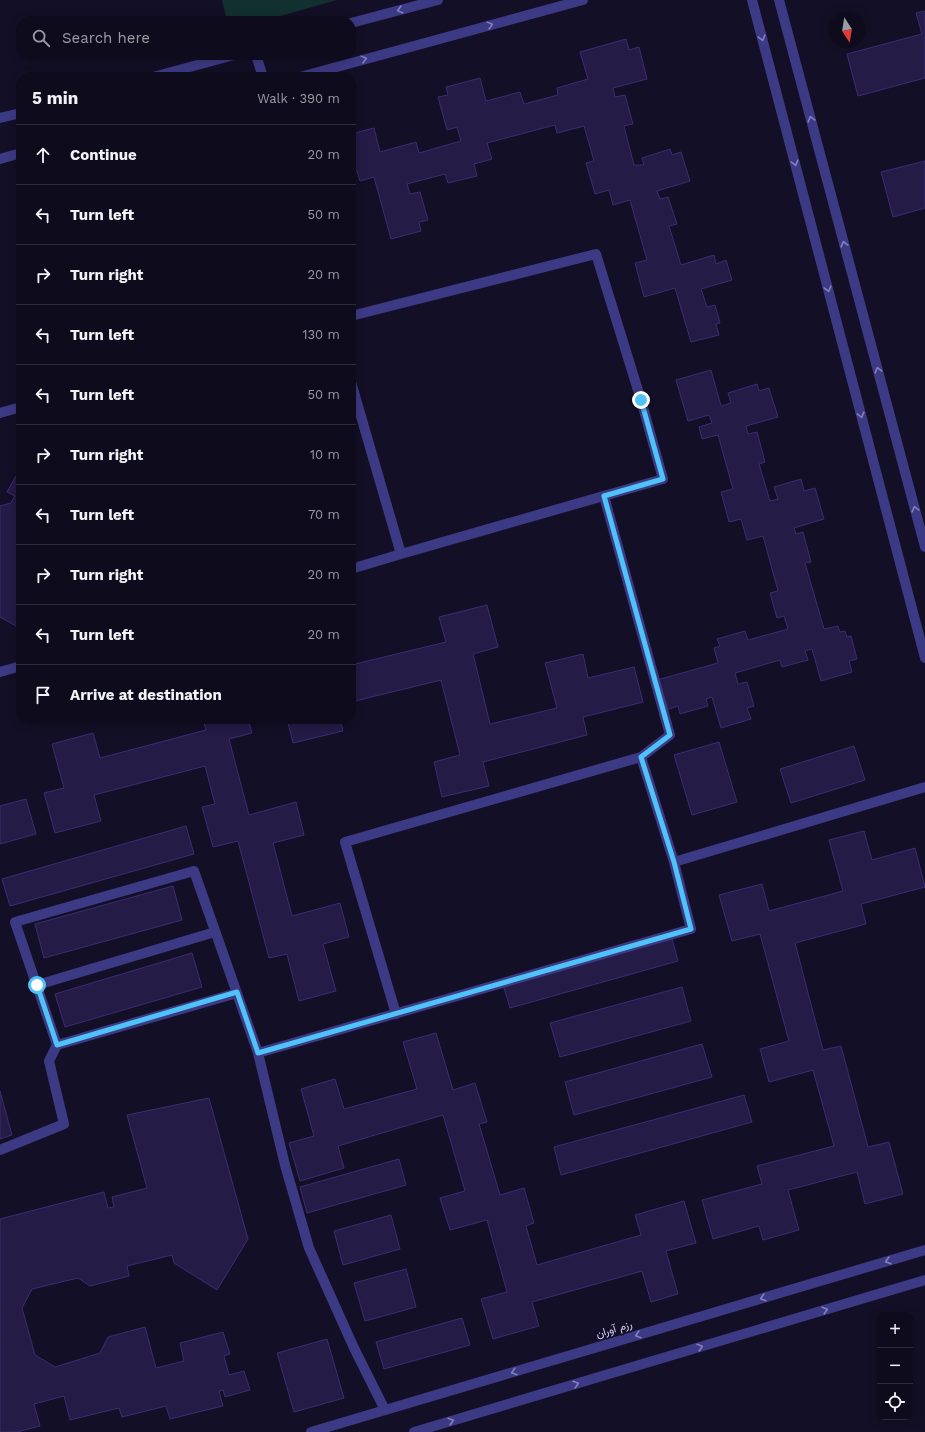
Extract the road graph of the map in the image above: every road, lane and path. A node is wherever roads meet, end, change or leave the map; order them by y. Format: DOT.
graph roads {
  1 [pos="438,0"];
  2 [pos="583,0"];
  3 [pos="752,0"];
  4 [pos="780,0"];
  5 [pos="356,23"];
  6 [pos="216,60"];
  7 [pos="258,60"];
  8 [pos="171,72"];
  9 [pos="261,72"];
  10 [pos="318,72"];
  11 [pos="16,114"];
  12 [pos="0,118"];
  13 [pos="16,154"];
  14 [pos="0,159"];
  15 [pos="356,315"];
  16 [pos="356,399"];
  17 [pos="16,408"];
  18 [pos="0,413"];
  19 [pos="604,496"];
  20 [pos="925,547"];
  21 [pos="401,554"];
  22 [pos="356,567"];
  23 [pos="925,658"];
  24 [pos="16,667"];
  25 [pos="0,672"];
  26 [pos="641,757"];
  27 [pos="925,787"];
  28 [pos="674,862"];
  29 [pos="215,932"];
  30 [pos="37,985"];
  31 [pos="237,992"];
  32 [pos="396,1014"];
  33 [pos="57,1045"];
  34 [pos="258,1053"];
  35 [pos="0,1150"];
  36 [pos="925,1250"];
  37 [pos="925,1280"];
  38 [pos="385,1410"];
  39 [pos="311,1432"];
  40 [pos="414,1432"];
  1 -- 5 [label="street, one-way"];
  10 -- 2 [label="street, one-way"];
  3 -- 23 [label="street, one-way"];
  20 -- 4 [label="street, one-way"];
  6 -- 8 [label="street"];
  7 -- 9 [label="street"];
  11 -- 12 [label="street"];
  13 -- 14 [label="street"];
  15 -- 19 [label="street"];
  16 -- 21 [label="street"];
  17 -- 18 [label="street"];
  19 -- 21 [label="street"];
  19 -- 26 [label="street"];
  21 -- 22 [label="street"];
  24 -- 25 [label="street"];
  26 -- 28 [label="street"];
  26 -- 32 [label="street"];
  27 -- 28 [label="street"];
  28 -- 32 [label="street"];
  29 -- 30 [label="street"];
  29 -- 30 [label="street"];
  29 -- 31 [label="street"];
  30 -- 33 [label="street"];
  31 -- 33 [label="street"];
  31 -- 34 [label="street"];
  32 -- 34 [label="street"];
  33 -- 35 [label="street"];
  34 -- 38 [label="street"];
  36 -- 38 [label="street, رزم آوران, one-way"];
  40 -- 37 [label="street, one-way"];
  38 -- 39 [label="street, رزم آوران"];
}
